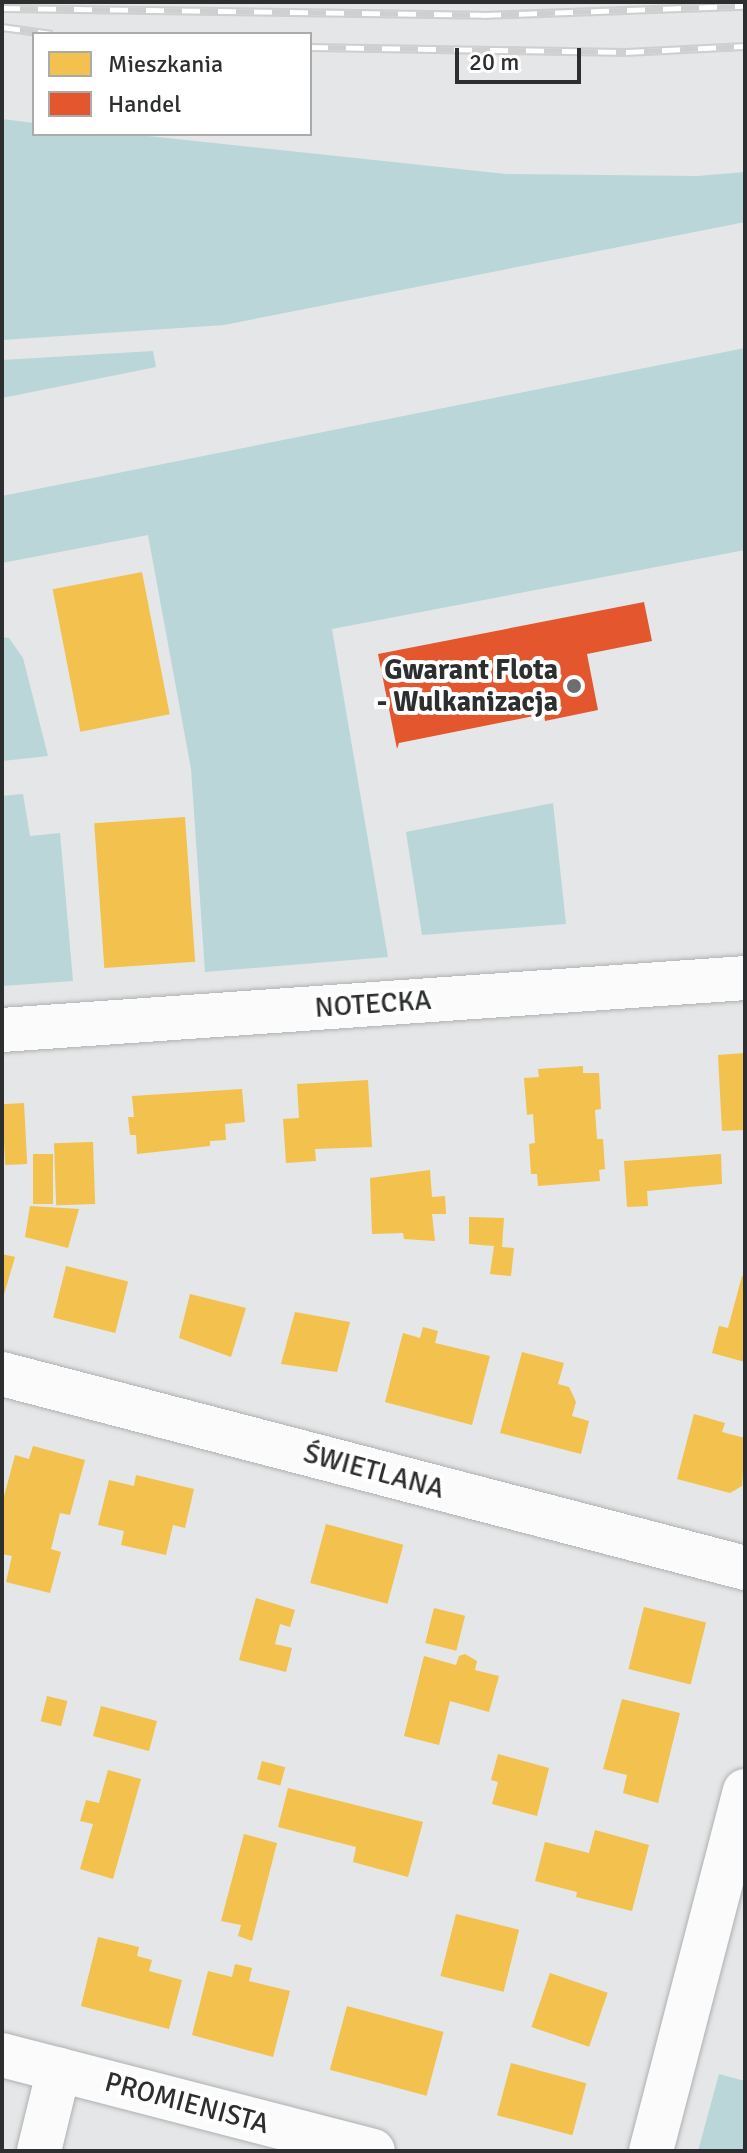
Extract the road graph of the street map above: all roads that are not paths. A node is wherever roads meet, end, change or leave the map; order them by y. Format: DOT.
graph roads {
  1 [pos="745,978"];
  2 [pos="2,1030"];
  3 [pos="2,1374"];
  4 [pos="745,1568"];
  5 [pos="745,1791"];
  6 [pos="2,2055"];
  7 [pos="59,2069"];
  8 [pos="39,2151"];
  9 [pos="373,2151"];
  10 [pos="651,2151"];
  1 -- 2 [label="street, NOTECKA"];
  3 -- 4 [label="street, ŚWIETLANA"];
  5 -- 10 [label="street"];
  6 -- 7 [label="street, PROMIENISTA"];
  7 -- 8 [label="street"];
  7 -- 9 [label="street, PROMIENISTA"];
}
